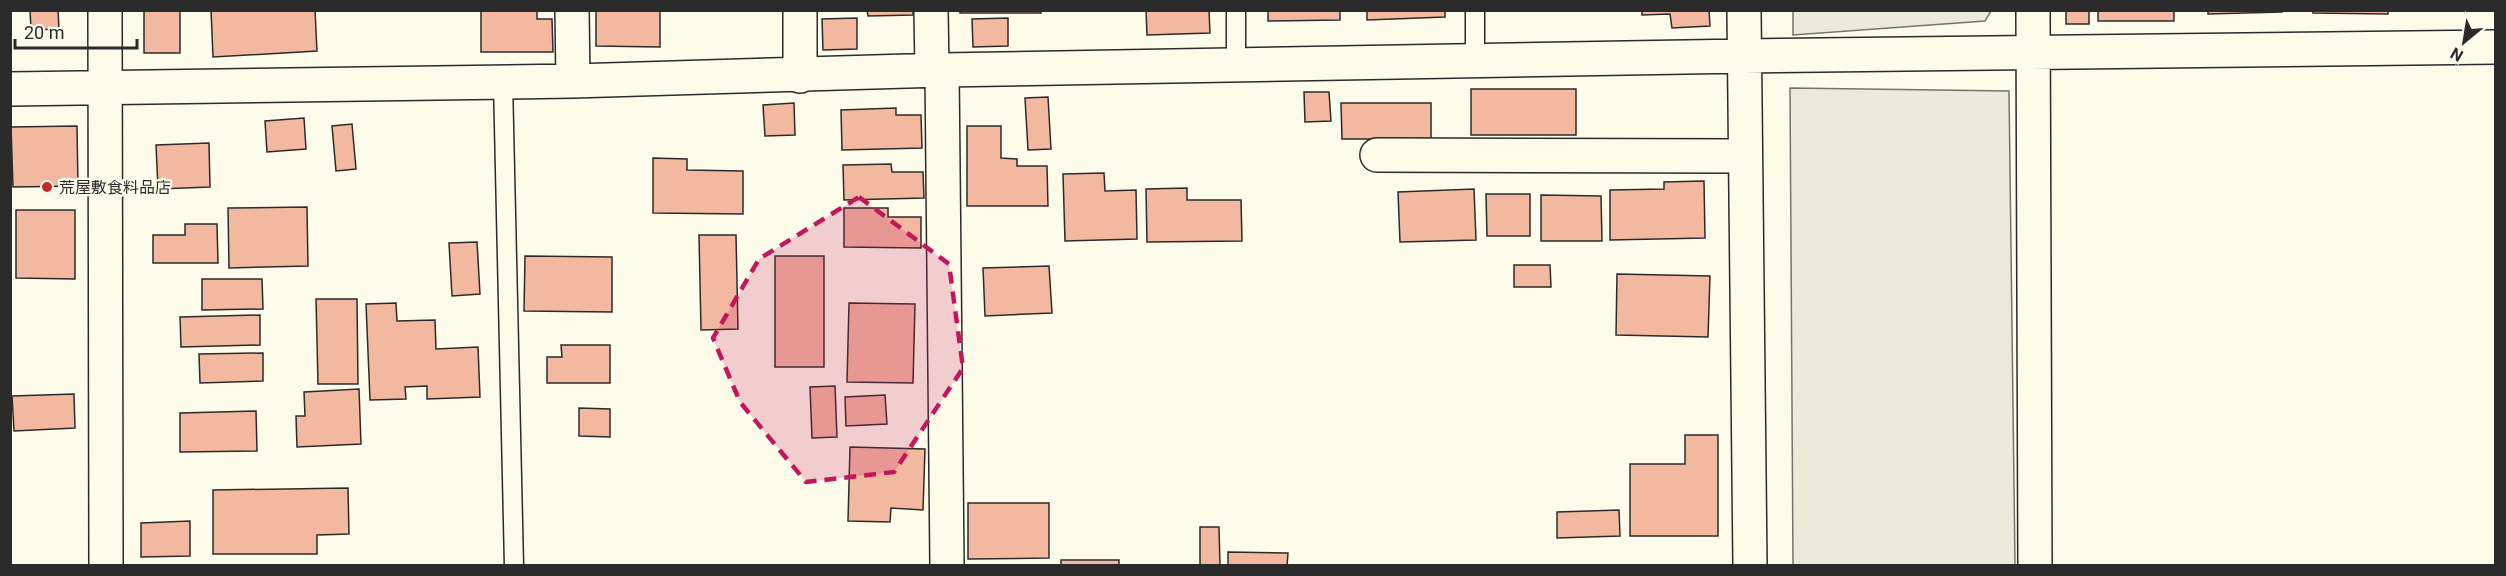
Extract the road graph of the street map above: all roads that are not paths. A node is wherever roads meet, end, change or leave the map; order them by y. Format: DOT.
graph roads {
  1 [pos="105,10"];
  2 [pos="572,10"];
  3 [pos="800,10"];
  4 [pos="931,10"];
  5 [pos="1236,10"];
  6 [pos="1475,10"];
  7 [pos="1744,10"];
  8 [pos="2032,10"];
  9 [pos="2496,47"];
  10 [pos="2032,55"];
  11 [pos="1744,56"];
  12 [pos="1475,61"];
  13 [pos="1236,65"];
  14 [pos="937,70"];
  15 [pos="800,76"];
  16 [pos="573,81"];
  17 [pos="503,82"];
  18 [pos="105,88"];
  19 [pos="10,89"];
  20 [pos="1377,155"];
  21 [pos="1745,156"];
  22 [pos="106,566"];
  23 [pos="514,566"];
  24 [pos="947,566"];
  25 [pos="1750,566"];
  26 [pos="2036,566"];
  1 -- 18 [label="street"];
  2 -- 16 [label="street"];
  3 -- 15 [label="street"];
  4 -- 14 [label="street"];
  5 -- 13 [label="lane"];
  6 -- 12 [label="lane"];
  7 -- 11 [label="street"];
  8 -- 10 [label="street"];
  9 -- 10 [label="street"];
  10 -- 11 [label="street"];
  10 -- 26 [label="street"];
  11 -- 12 [label="street"];
  11 -- 21 [label="street"];
  12 -- 13 [label="street"];
  13 -- 14 [label="street"];
  14 -- 15 [label="street"];
  14 -- 24 [label="street"];
  15 -- 16 [label="street"];
  16 -- 17 [label="street"];
  17 -- 18 [label="street"];
  17 -- 23 [label="lane"];
  18 -- 19 [label="street"];
  18 -- 22 [label="street"];
  20 -- 21 [label="street"];
  21 -- 25 [label="street"];
}
